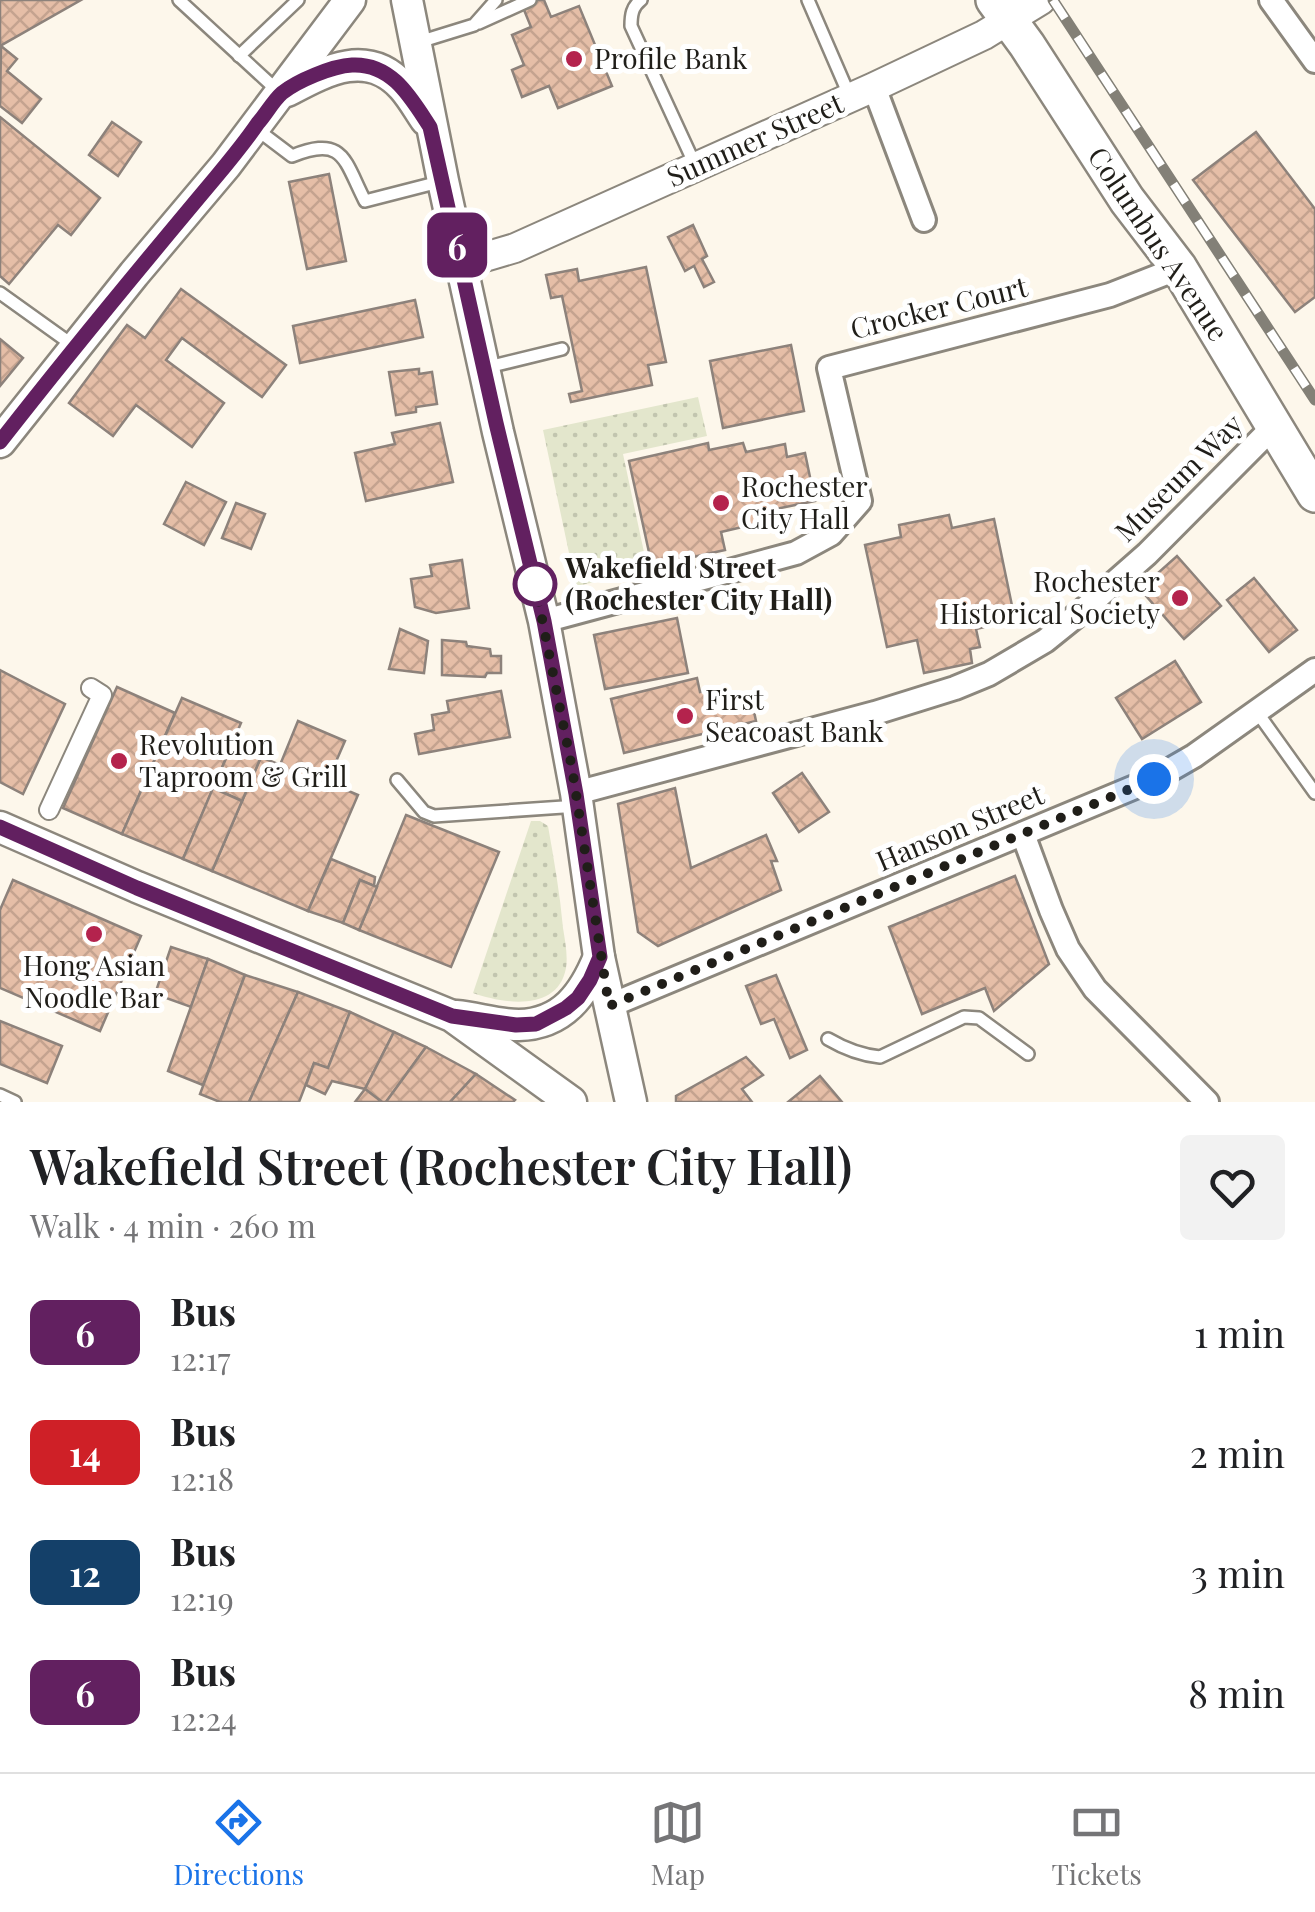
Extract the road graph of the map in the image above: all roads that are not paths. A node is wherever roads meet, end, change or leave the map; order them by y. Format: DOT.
graph roads {
  1 [pos="179,0"];
  2 [pos="298,0"];
  3 [pos="350,0"];
  4 [pos="407,0"];
  5 [pos="496,0"];
  6 [pos="530,0"];
  7 [pos="641,0"];
  8 [pos="808,0"];
  9 [pos="1041,0"];
  10 [pos="1272,0"];
  11 [pos="1002,10"];
  12 [pos="474,25"];
  13 [pos="417,42"];
  14 [pos="239,56"];
  15 [pos="1315,61"];
  16 [pos="862,92"];
  17 [pos="281,94"];
  18 [pos="430,127"];
  19 [pos="255,128"];
  20 [pos="696,167"];
  21 [pos="442,181"];
  22 [pos="924,220"];
  23 [pos="461,264"];
  24 [pos="1179,268"];
  25 [pos="0,293"];
  26 [pos="75,347"];
  27 [pos="562,349"];
  28 [pos="484,368"];
  29 [pos="1275,425"];
  30 [pos="0,442"];
  31 [pos="1315,494"];
  32 [pos="544,621"];
  33 [pos="1315,670"];
  34 [pos="90,688"];
  35 [pos="1257,712"];
  36 [pos="397,780"];
  37 [pos="1315,793"];
  38 [pos="577,800"];
  39 [pos="49,810"];
  40 [pos="0,827"];
  41 [pos="1023,834"];
  42 [pos="600,957"];
  43 [pos="609,1006"];
  44 [pos="452,1016"];
  45 [pos="828,1039"];
  46 [pos="1028,1054"];
  47 [pos="0,1095"];
  48 [pos="15,1102"];
  49 [pos="571,1102"];
  50 [pos="630,1102"];
  51 [pos="1207,1102"];
  1 -- 14 [label="lane"];
  2 -- 14 [label="lane"];
  3 -- 17 [label="main road"];
  4 -- 13 [label="main road"];
  5 -- 12 [label="lane"];
  6 -- 12 [label="lane"];
  7 -- 20 [label="lane"];
  8 -- 16 [label="lane"];
  9 -- 11 [label="street, Summer Street"];
  10 -- 15 [label="street"];
  11 -- 16 [label="street, Summer Street"];
  11 -- 24 [label="main road, Columbus Avenue"];
  12 -- 13 [label="lane"];
  13 -- 18 [label="main road"];
  14 -- 17 [label="lane"];
  16 -- 20 [label="street, Summer Street"];
  16 -- 22 [label="street"];
  17 -- 18 [label="main road"];
  17 -- 19 [label="main road"];
  18 -- 21 [label="main road"];
  19 -- 21 [label="lane"];
  19 -- 26 [label="main road"];
  20 -- 23 [label="street, Summer Street"];
  21 -- 23 [label="main road"];
  23 -- 28 [label="main road"];
  24 -- 29 [label="main road, Columbus Avenue"];
  24 -- 32 [label="street, Crocker Court"];
  25 -- 26 [label="lane"];
  26 -- 30 [label="main road"];
  27 -- 28 [label="lane"];
  28 -- 32 [label="main road"];
  29 -- 31 [label="main road, Columbus Avenue"];
  29 -- 38 [label="street, Museum Way"];
  32 -- 38 [label="main road"];
  33 -- 35 [label="street, Hanson Street"];
  34 -- 39 [label="street"];
  35 -- 37 [label="lane"];
  35 -- 41 [label="street, Hanson Street"];
  36 -- 38 [label="lane"];
  38 -- 42 [label="main road"];
  40 -- 44 [label="main road"];
  41 -- 43 [label="street, Hanson Street"];
  41 -- 51 [label="street"];
  42 -- 43 [label="main road"];
  42 -- 44 [label="main road"];
  43 -- 50 [label="main road"];
  44 -- 49 [label="main road"];
  45 -- 46 [label="lane"];
  47 -- 48 [label="lane"];
}
